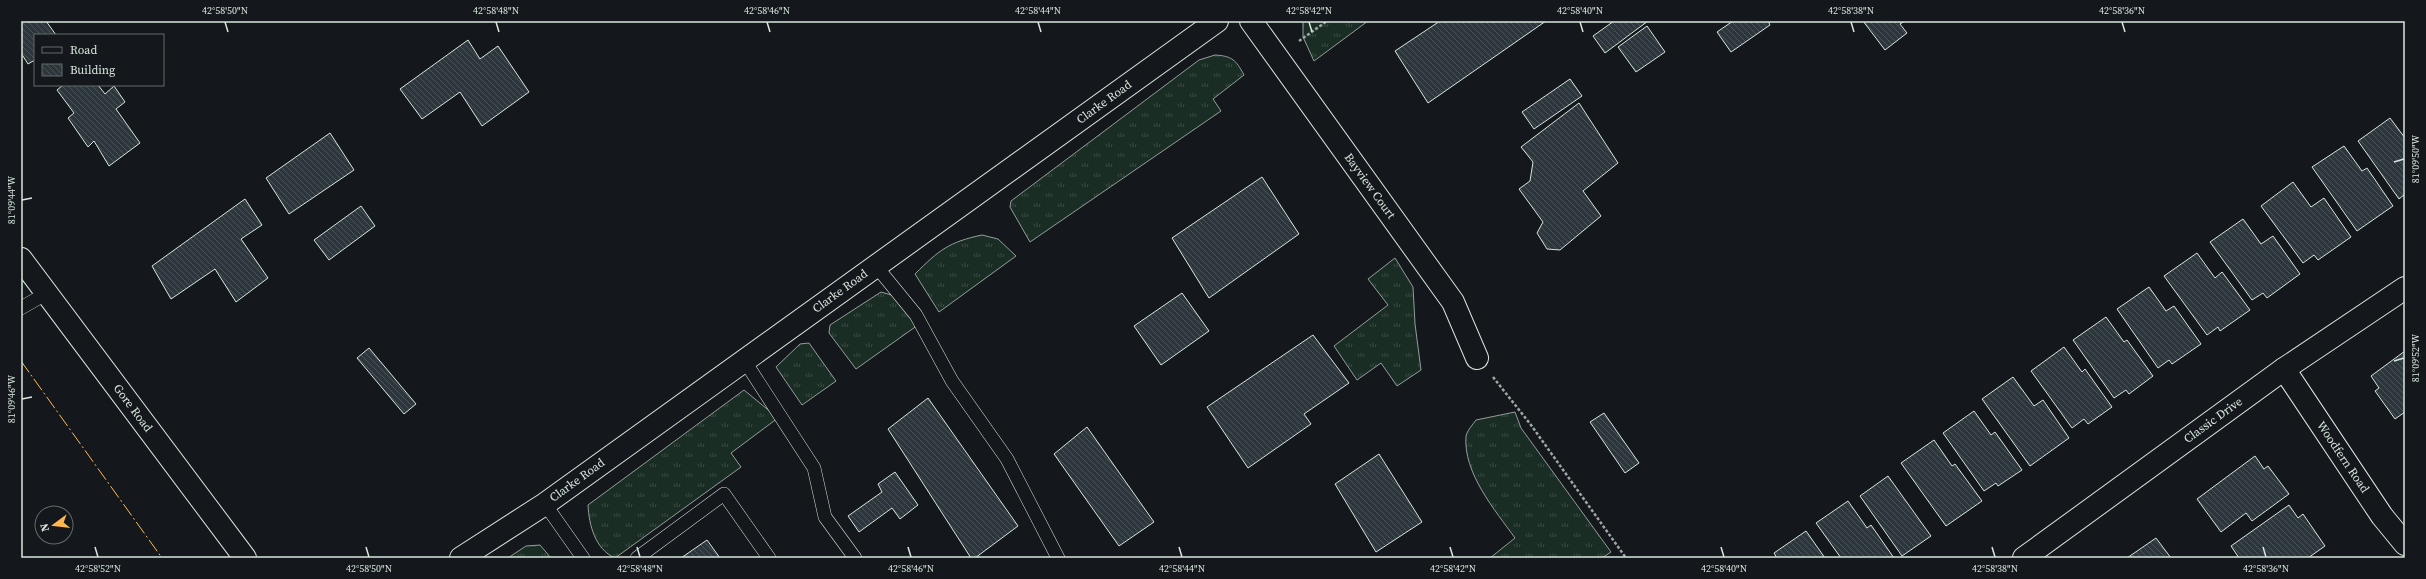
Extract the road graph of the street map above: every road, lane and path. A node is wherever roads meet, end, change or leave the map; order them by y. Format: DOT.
graph roads {
  1 [pos="1217,21"];
  2 [pos="1251,21"];
  3 [pos="1327,21"];
  4 [pos="1299,41"];
  5 [pos="21,258"];
  6 [pos="876,266"];
  7 [pos="2405,288"];
  8 [pos="47,293"];
  9 [pos="21,308"];
  10 [pos="1478,358"];
  11 [pos="744,360"];
  12 [pos="2284,369"];
  13 [pos="545,504"];
  14 [pos="2405,544"];
  15 [pos="245,558"];
  16 [pos="461,558"];
  17 [pos="582,558"];
  18 [pos="637,558"];
  19 [pos="768,558"];
  20 [pos="855,558"];
  21 [pos="1058,558"];
  22 [pos="1626,558"];
  23 [pos="2024,558"];
  1 -- 6 [label="main road, Clarke Road"];
  2 -- 10 [label="main road, Bayview Court"];
  3 -- 4 [label="path"];
  5 -- 8 [label="main road, Gore Road"];
  6 -- 11 [label="main road, Clarke Road"];
  6 -- 21 [label="lane"];
  7 -- 12 [label="main road, Classic Drive"];
  8 -- 9 [label="lane"];
  8 -- 15 [label="main road, Gore Road"];
  10 -- 22 [label="path"];
  11 -- 13 [label="main road, Clarke Road"];
  11 -- 20 [label="lane"];
  12 -- 14 [label="main road, Woodfern Road"];
  12 -- 23 [label="main road, Classic Drive"];
  13 -- 16 [label="main road, Clarke Road"];
  13 -- 17 [label="lane"];
  18 -- 19 [label="lane"];
}
